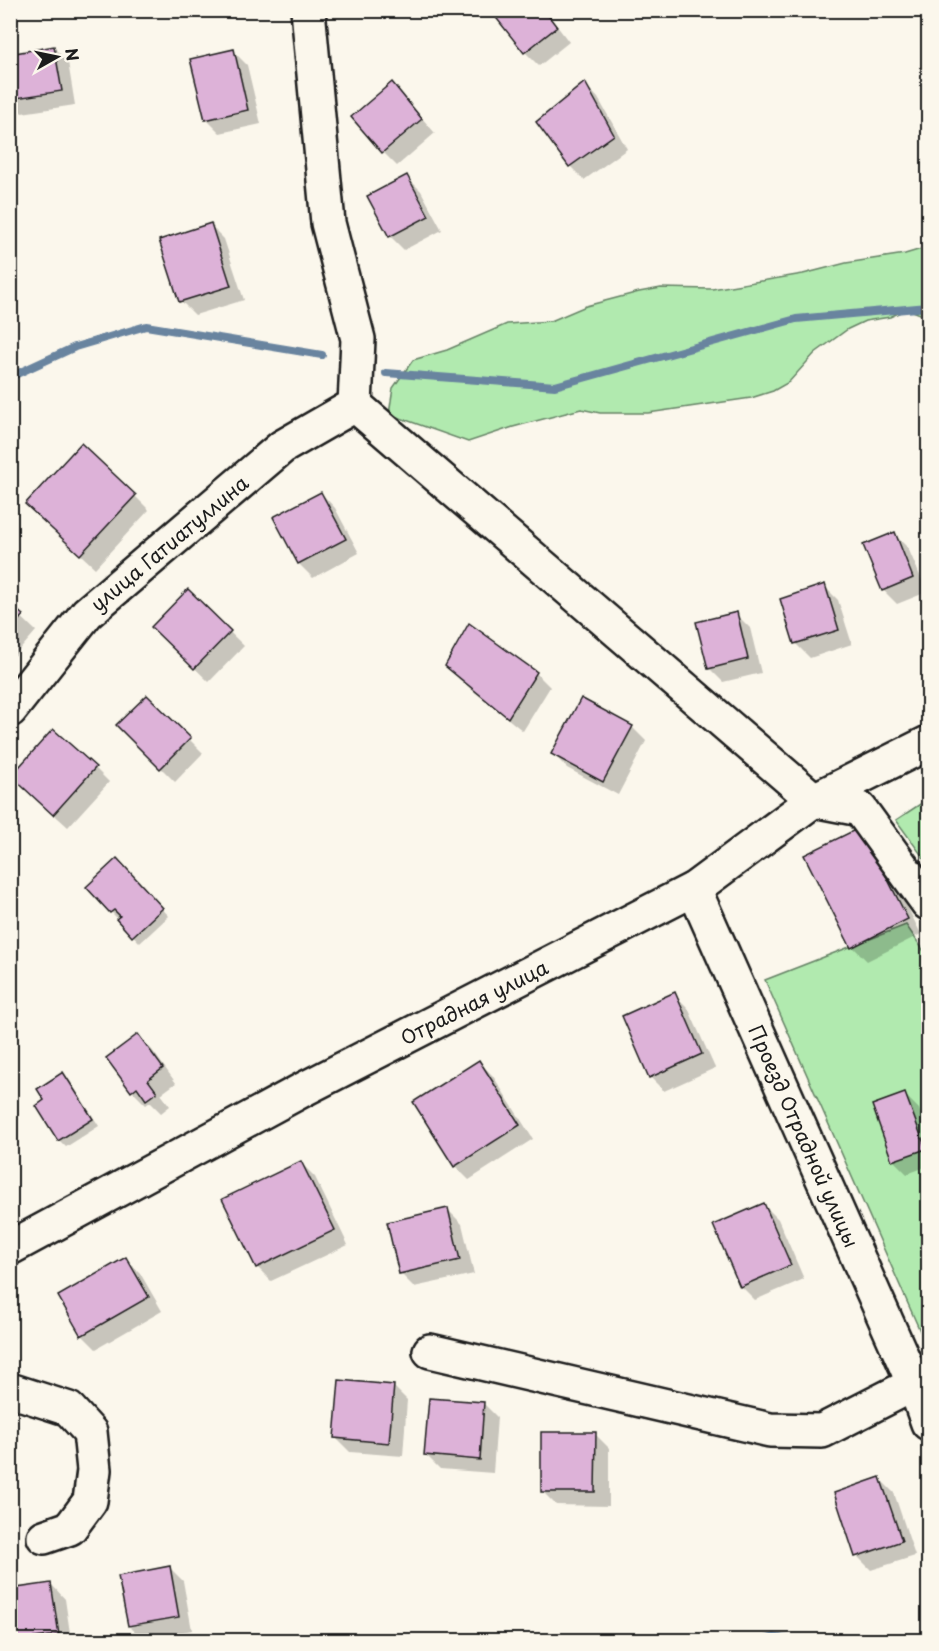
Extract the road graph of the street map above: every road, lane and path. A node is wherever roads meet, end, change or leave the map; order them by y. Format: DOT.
graph roads {
  1 [pos="308,10"];
  2 [pos="355,405"];
  3 [pos="10,710"];
  4 [pos="928,744"];
  5 [pos="814,800"];
  6 [pos="694,889"];
  7 [pos="928,903"];
  8 [pos="10,1248"];
  9 [pos="429,1352"];
  10 [pos="914,1384"];
  11 [pos="10,1390"];
  12 [pos="928,1423"];
  13 [pos="44,1537"];
  1 -- 2 [label="street"];
  2 -- 3 [label="street, улица Гатиатуллина"];
  2 -- 5 [label="street"];
  4 -- 5 [label="street, Отрадная улица"];
  5 -- 6 [label="street, Отрадная улица"];
  5 -- 7 [label="street"];
  6 -- 8 [label="street, Отрадная улица"];
  6 -- 10 [label="street, Проезд Отрадной улицы"];
  9 -- 10 [label="street"];
  10 -- 12 [label="street, Проезд Отрадной улицы"];
  11 -- 13 [label="street"];
}
